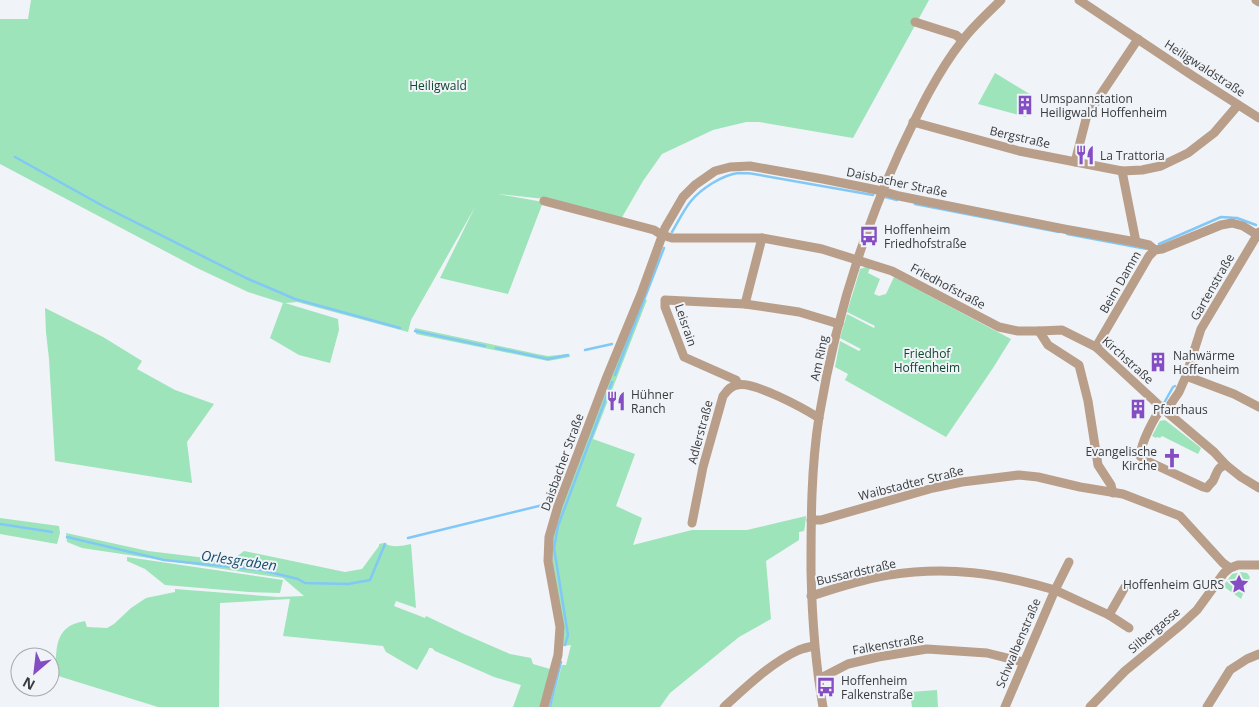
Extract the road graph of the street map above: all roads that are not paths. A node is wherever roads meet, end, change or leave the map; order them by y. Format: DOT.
graph roads {
  1 [pos="1001,0"];
  2 [pos="1079,0"];
  3 [pos="915,22"];
  4 [pos="1138,38"];
  5 [pos="962,40"];
  6 [pos="1238,105"];
  7 [pos="1259,118"];
  8 [pos="913,122"];
  9 [pos="1075,162"];
  10 [pos="1122,170"];
  11 [pos="882,191"];
  12 [pos="544,201"];
  13 [pos="1258,234"];
  14 [pos="662,235"];
  15 [pos="762,238"];
  16 [pos="1136,242"];
  17 [pos="1155,250"];
  18 [pos="856,260"];
  19 [pos="745,304"];
  20 [pos="839,324"];
  21 [pos="1039,332"];
  22 [pos="1096,347"];
  23 [pos="1186,376"];
  24 [pos="738,384"];
  25 [pos="1259,407"];
  26 [pos="1164,409"];
  27 [pos="819,418"];
  28 [pos="1226,465"];
  29 [pos="1259,488"];
  30 [pos="1113,493"];
  31 [pos="811,520"];
  32 [pos="692,523"];
  33 [pos="1069,562"];
  34 [pos="1259,565"];
  35 [pos="1230,568"];
  36 [pos="1125,586"];
  37 [pos="1055,590"];
  38 [pos="811,596"];
  39 [pos="1109,614"];
  40 [pos="1129,628"];
  41 [pos="814,646"];
  42 [pos="1259,654"];
  43 [pos="1023,662"];
  44 [pos="819,679"];
  45 [pos="544,707"];
  46 [pos="724,707"];
  47 [pos="823,707"];
  48 [pos="1005,707"];
  49 [pos="1090,707"];
  50 [pos="1207,707"];
  1 -- 5 [label="street, Am Ring"];
  2 -- 4 [label="street, Heiligwaldstraße"];
  3 -- 5 [label="street"];
  4 -- 6 [label="street, Heiligwaldstraße"];
  4 -- 9 [label="street"];
  5 -- 8 [label="street, Am Ring"];
  6 -- 7 [label="street, Heiligwaldstraße"];
  6 -- 10 [label="street, Bergstraße"];
  8 -- 9 [label="street, Bergstraße"];
  8 -- 11 [label="street, Am Ring"];
  9 -- 10 [label="street, Bergstraße"];
  10 -- 16 [label="street"];
  11 -- 14 [label="street, Daisbacher Straße"];
  11 -- 16 [label="street, Daisbacher Straße"];
  11 -- 18 [label="street, Am Ring"];
  12 -- 14 [label="street"];
  13 -- 17 [label="street, Beim Damm"];
  13 -- 23 [label="street, Gartenstraße"];
  14 -- 15 [label="street, Friedhofstraße"];
  14 -- 45 [label="street, Daisbacher Straße"];
  15 -- 18 [label="street, Friedhofstraße"];
  15 -- 19 [label="street"];
  16 -- 17 [label="street, Daisbacher Straße"];
  17 -- 22 [label="street, Beim Damm"];
  18 -- 20 [label="street, Am Ring"];
  18 -- 21 [label="street, Friedhofstraße"];
  19 -- 20 [label="street"];
  19 -- 24 [label="street, Leisrain"];
  20 -- 27 [label="street, Am Ring"];
  21 -- 22 [label="street, Kirchstraße"];
  21 -- 30 [label="street"];
  22 -- 26 [label="street, Kirchstraße"];
  23 -- 25 [label="street"];
  23 -- 26 [label="street, Gartenstraße"];
  24 -- 27 [label="street"];
  24 -- 32 [label="street, Adlerstraße"];
  26 -- 28 [label="street, Kirchstraße"];
  26 -- 28 [label="street, Gartenstraße"];
  27 -- 31 [label="street, Am Ring"];
  28 -- 29 [label="street, Kirchstraße"];
  30 -- 31 [label="street, Waibstadter Straße"];
  30 -- 35 [label="street, Waibstadter Straße"];
  31 -- 38 [label="street, Am Ring"];
  33 -- 37 [label="street"];
  34 -- 35 [label="street"];
  35 -- 49 [label="street, Silbergasse"];
  36 -- 39 [label="street"];
  37 -- 38 [label="street, Bussardstraße"];
  37 -- 39 [label="street, Bussardstraße"];
  37 -- 43 [label="street, Schwalbenstraße"];
  38 -- 41 [label="street, Am Ring"];
  39 -- 40 [label="street, Bussardstraße"];
  41 -- 44 [label="street, Am Ring"];
  41 -- 46 [label="street"];
  42 -- 50 [label="street"];
  43 -- 44 [label="street, Falkenstraße"];
  43 -- 48 [label="street, Schwalbenstraße"];
  44 -- 47 [label="street, Am Ring"];
}
